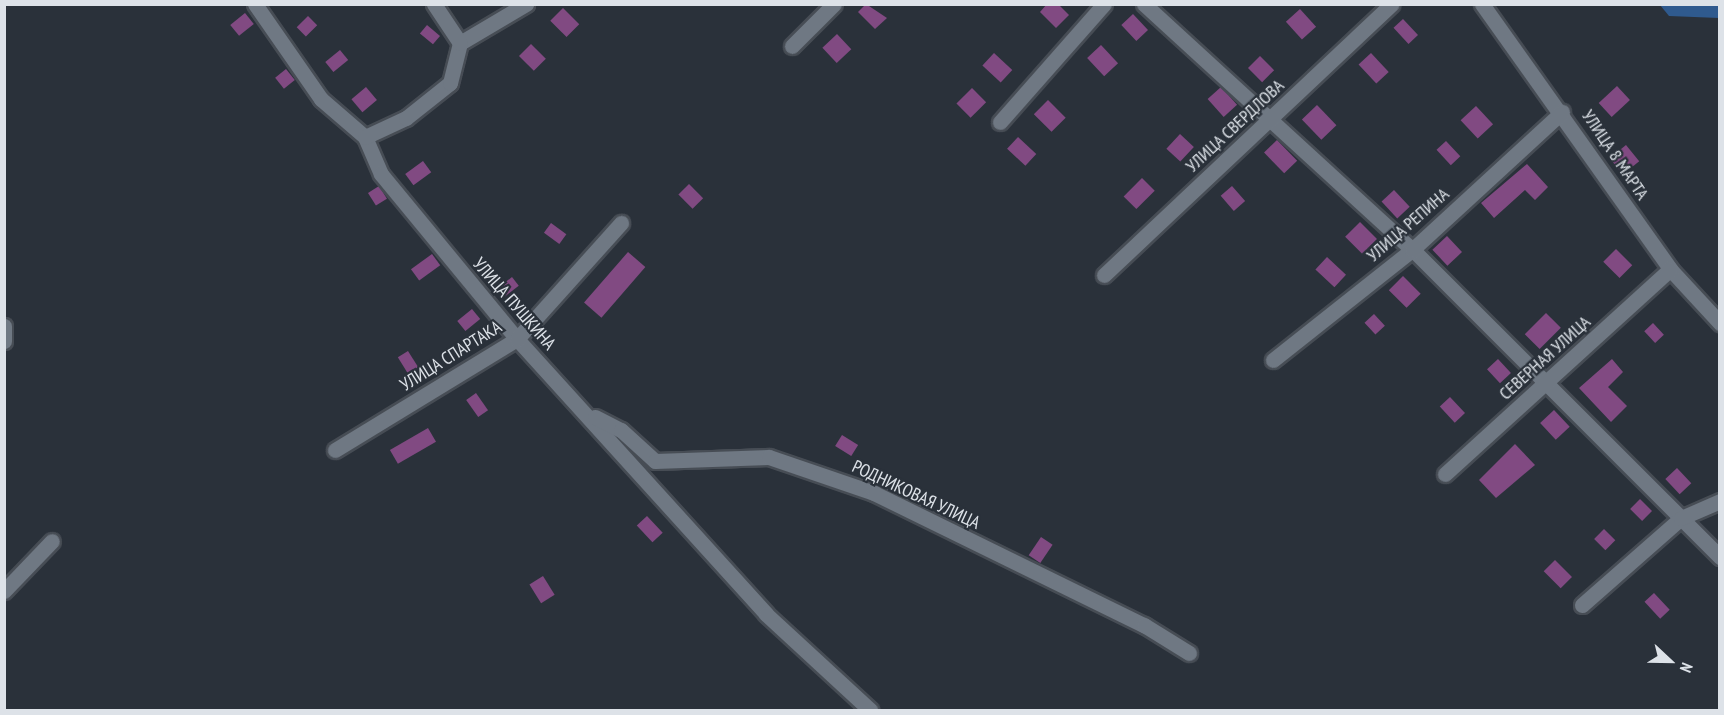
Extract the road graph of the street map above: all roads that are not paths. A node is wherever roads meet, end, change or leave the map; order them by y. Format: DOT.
graph roads {
  1 [pos="255,4"];
  2 [pos="434,4"];
  3 [pos="526,4"];
  4 [pos="834,4"];
  5 [pos="1104,4"];
  6 [pos="1144,4"];
  7 [pos="1392,4"];
  8 [pos="1482,4"];
  9 [pos="460,44"];
  10 [pos="792,46"];
  11 [pos="1562,112"];
  12 [pos="1273,117"];
  13 [pos="1000,122"];
  14 [pos="365,137"];
  15 [pos="621,223"];
  16 [pos="1412,250"];
  17 [pos="1670,269"];
  18 [pos="1104,275"];
  19 [pos="1719,323"];
  20 [pos="4,326"];
  21 [pos="517,339"];
  22 [pos="4,341"];
  23 [pos="1273,360"];
  24 [pos="1547,385"];
  25 [pos="585,412"];
  26 [pos="335,450"];
  27 [pos="1445,474"];
  28 [pos="1719,501"];
  29 [pos="1681,519"];
  30 [pos="52,541"];
  31 [pos="1719,557"];
  32 [pos="4,591"];
  33 [pos="1582,605"];
  34 [pos="1189,653"];
  35 [pos="870,711"];
  1 -- 14 [label="street, УЛИЦА ПУШКИНА"];
  2 -- 9 [label="street"];
  3 -- 9 [label="street"];
  4 -- 10 [label="street"];
  5 -- 13 [label="street"];
  6 -- 12 [label="street"];
  7 -- 12 [label="street, УЛИЦА СВЕРДЛОВА"];
  8 -- 11 [label="street, УЛИЦА 8 МАРТА"];
  9 -- 14 [label="street"];
  11 -- 16 [label="street, УЛИЦА РЕПИНА"];
  11 -- 17 [label="street, УЛИЦА 8 МАРТА"];
  12 -- 16 [label="street"];
  12 -- 18 [label="street, УЛИЦА СВЕРДЛОВА"];
  14 -- 21 [label="street, УЛИЦА ПУШКИНА"];
  15 -- 21 [label="street, УЛИЦА СПАРТАКА"];
  16 -- 23 [label="street, УЛИЦА РЕПИНА"];
  16 -- 24 [label="street"];
  17 -- 19 [label="street, УЛИЦА 8 МАРТА"];
  17 -- 24 [label="street, СЕВЕРНАЯ УЛИЦА"];
  20 -- 22 [label="street"];
  21 -- 25 [label="street, УЛИЦА ПУШКИНА"];
  21 -- 26 [label="street, УЛИЦА СПАРТАКА"];
  24 -- 27 [label="street, СЕВЕРНАЯ УЛИЦА"];
  24 -- 29 [label="street"];
  25 -- 34 [label="street, РОДНИКОВАЯ УЛИЦА"];
  25 -- 35 [label="street, УЛИЦА ПУШКИНА"];
  28 -- 29 [label="street"];
  29 -- 31 [label="street"];
  29 -- 33 [label="street"];
  30 -- 32 [label="street"];
}
